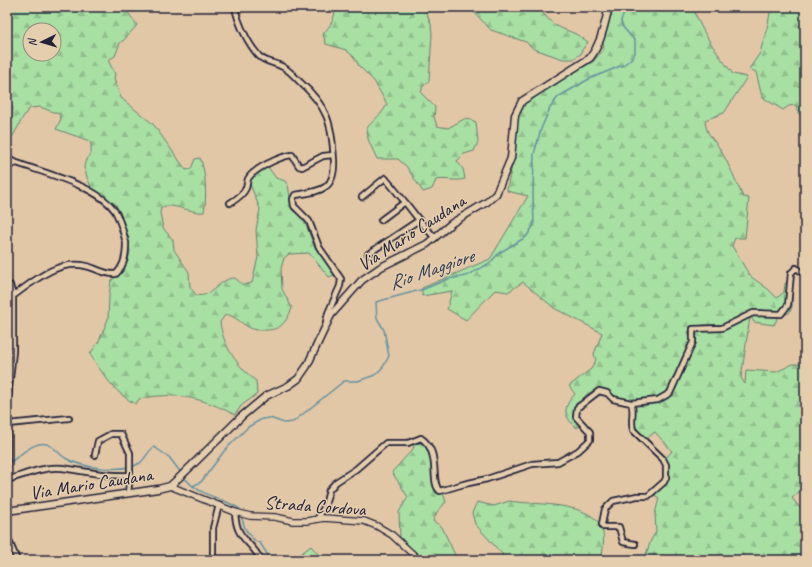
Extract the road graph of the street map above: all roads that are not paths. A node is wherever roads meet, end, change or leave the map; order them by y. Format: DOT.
graph roads {
  1 [pos="234,7"];
  2 [pos="609,7"];
  3 [pos="333,155"];
  4 [pos="7,159"];
  5 [pos="17,163"];
  6 [pos="7,166"];
  7 [pos="362,197"];
  8 [pos="405,202"];
  9 [pos="230,203"];
  10 [pos="381,220"];
  11 [pos="419,220"];
  12 [pos="435,238"];
  13 [pos="368,254"];
  14 [pos="805,274"];
  15 [pos="7,283"];
  16 [pos="13,296"];
  17 [pos="325,326"];
  18 [pos="631,403"];
  19 [pos="69,418"];
  20 [pos="8,424"];
  21 [pos="95,455"];
  22 [pos="8,461"];
  23 [pos="8,470"];
  24 [pos="130,475"];
  25 [pos="7,480"];
  26 [pos="170,486"];
  27 [pos="128,493"];
  28 [pos="219,506"];
  29 [pos="7,511"];
  30 [pos="239,513"];
  31 [pos="318,518"];
  32 [pos="7,536"];
  33 [pos="635,544"];
  34 [pos="17,560"];
  35 [pos="213,560"];
  36 [pos="261,560"];
  37 [pos="419,560"];
  1 -- 3 [label="street"];
  2 -- 12 [label="main road, Via Mario Caudana"];
  3 -- 9 [label="street"];
  3 -- 17 [label="street"];
  4 -- 5 [label="street"];
  5 -- 6 [label="street"];
  5 -- 16 [label="street"];
  7 -- 8 [label="street"];
  8 -- 10 [label="street"];
  8 -- 11 [label="street"];
  11 -- 12 [label="street"];
  11 -- 13 [label="street"];
  12 -- 17 [label="main road, Via Mario Caudana"];
  14 -- 18 [label="street"];
  15 -- 16 [label="street"];
  16 -- 20 [label="street"];
  17 -- 26 [label="main road, Via Mario Caudana"];
  18 -- 31 [label="street"];
  18 -- 33 [label="street"];
  19 -- 20 [label="street"];
  20 -- 22 [label="street"];
  21 -- 24 [label="street"];
  22 -- 23 [label="street"];
  24 -- 25 [label="street"];
  24 -- 27 [label="street"];
  26 -- 27 [label="main road, Via Mario Caudana"];
  26 -- 28 [label="street, Strada Cordova"];
  27 -- 29 [label="main road, Via Mario Caudana"];
  28 -- 30 [label="street, Strada Cordova"];
  28 -- 35 [label="street"];
  30 -- 31 [label="street, Strada Cordova"];
  30 -- 36 [label="street"];
  31 -- 37 [label="street, Strada Cordova"];
  32 -- 34 [label="street"];
}
